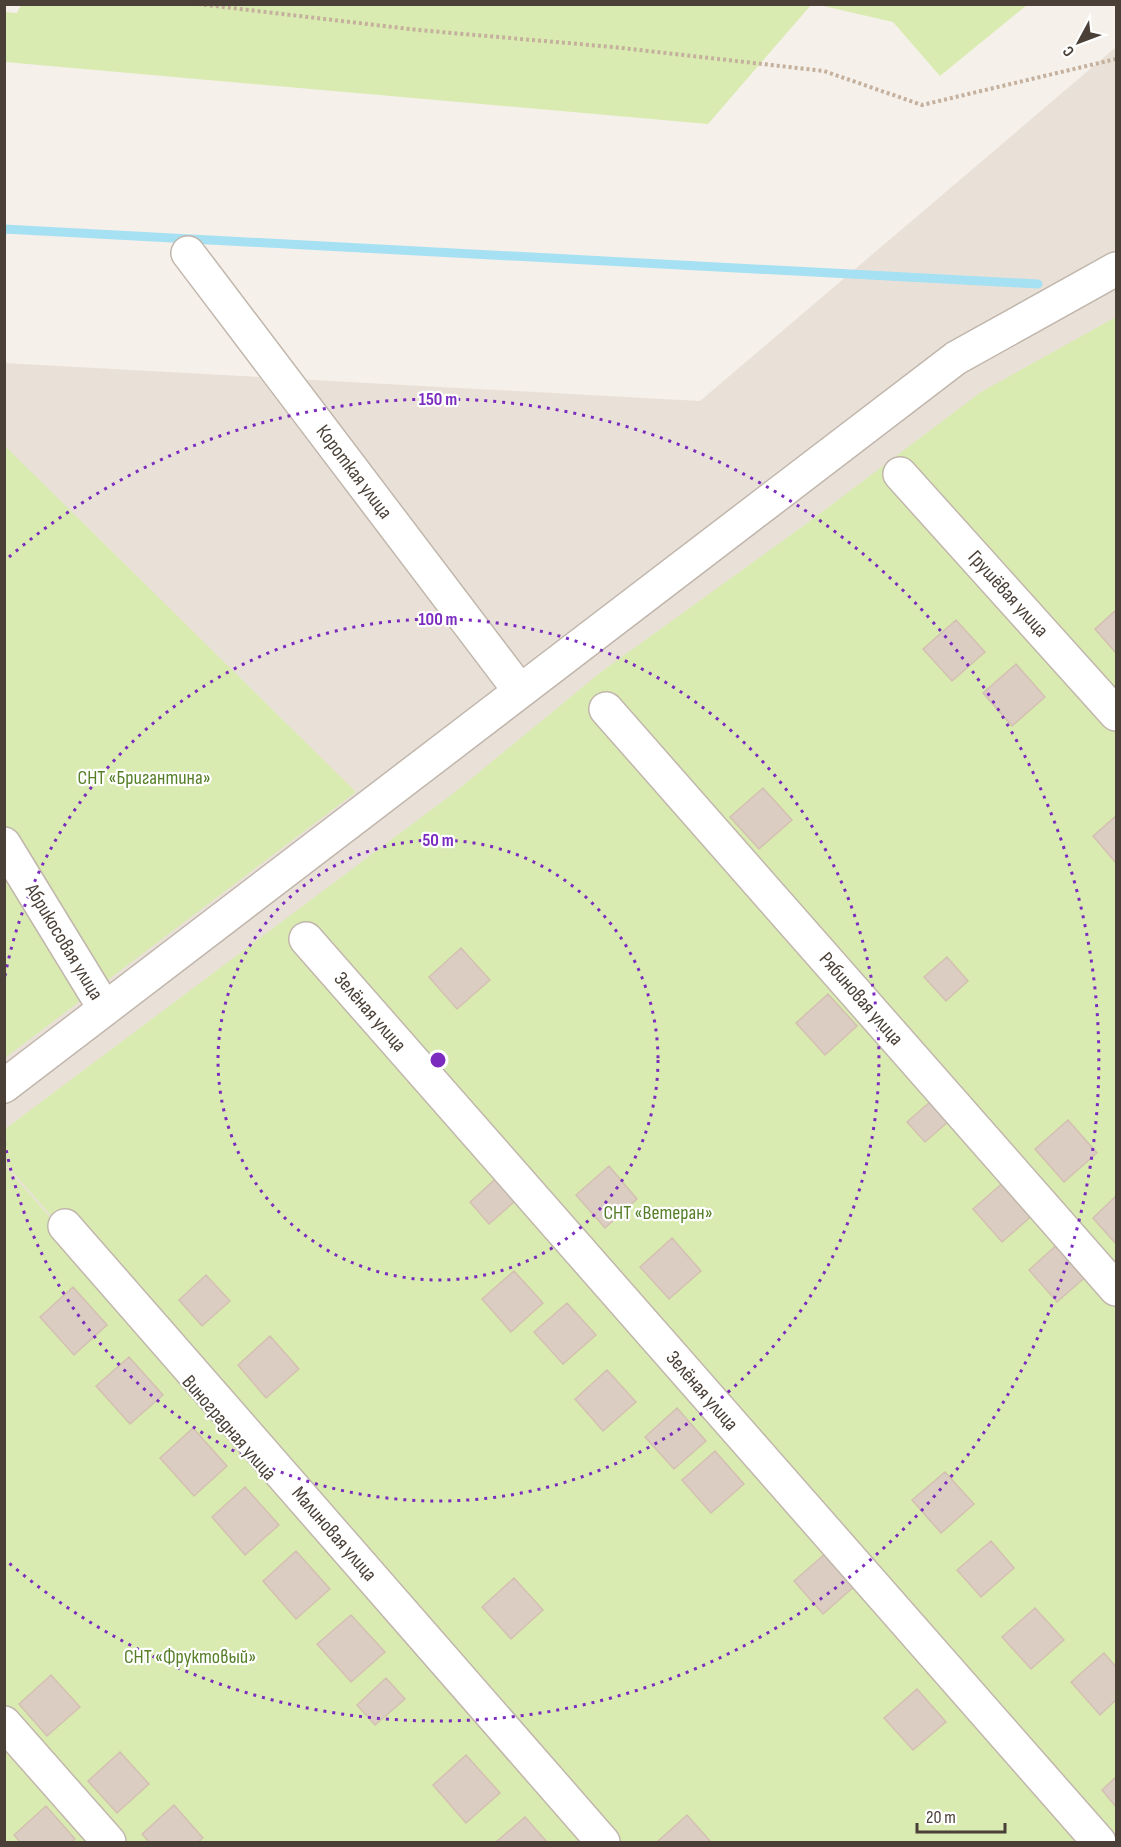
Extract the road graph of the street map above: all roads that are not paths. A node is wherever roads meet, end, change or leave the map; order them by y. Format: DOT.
graph roads {
  1 [pos="188,253"];
  2 [pos="1116,270"];
  3 [pos="900,474"];
  4 [pos="520,692"];
  5 [pos="606,709"];
  6 [pos="1116,714"];
  7 [pos="4,844"];
  8 [pos="306,939"];
  9 [pos="105,1009"];
  10 [pos="4,1086"];
  11 [pos="61,1228"];
  12 [pos="1116,1289"];
  13 [pos="4,1723"];
  14 [pos="110,1842"];
  15 [pos="589,1842"];
  16 [pos="603,1842"];
  17 [pos="1099,1842"];
  1 -- 4 [label="street, Короткая улица"];
  2 -- 4 [label="street"];
  3 -- 6 [label="street, Грушёвая улица"];
  4 -- 9 [label="street"];
  5 -- 12 [label="street, Рябиновая улица"];
  7 -- 9 [label="street, Абрикосовая улица"];
  8 -- 17 [label="street, Зелёная улица"];
  9 -- 10 [label="street"];
  11 -- 15 [label="street, Виноградная улица"];
  11 -- 16 [label="street, Малиновая улица"];
  13 -- 14 [label="street"];
}
